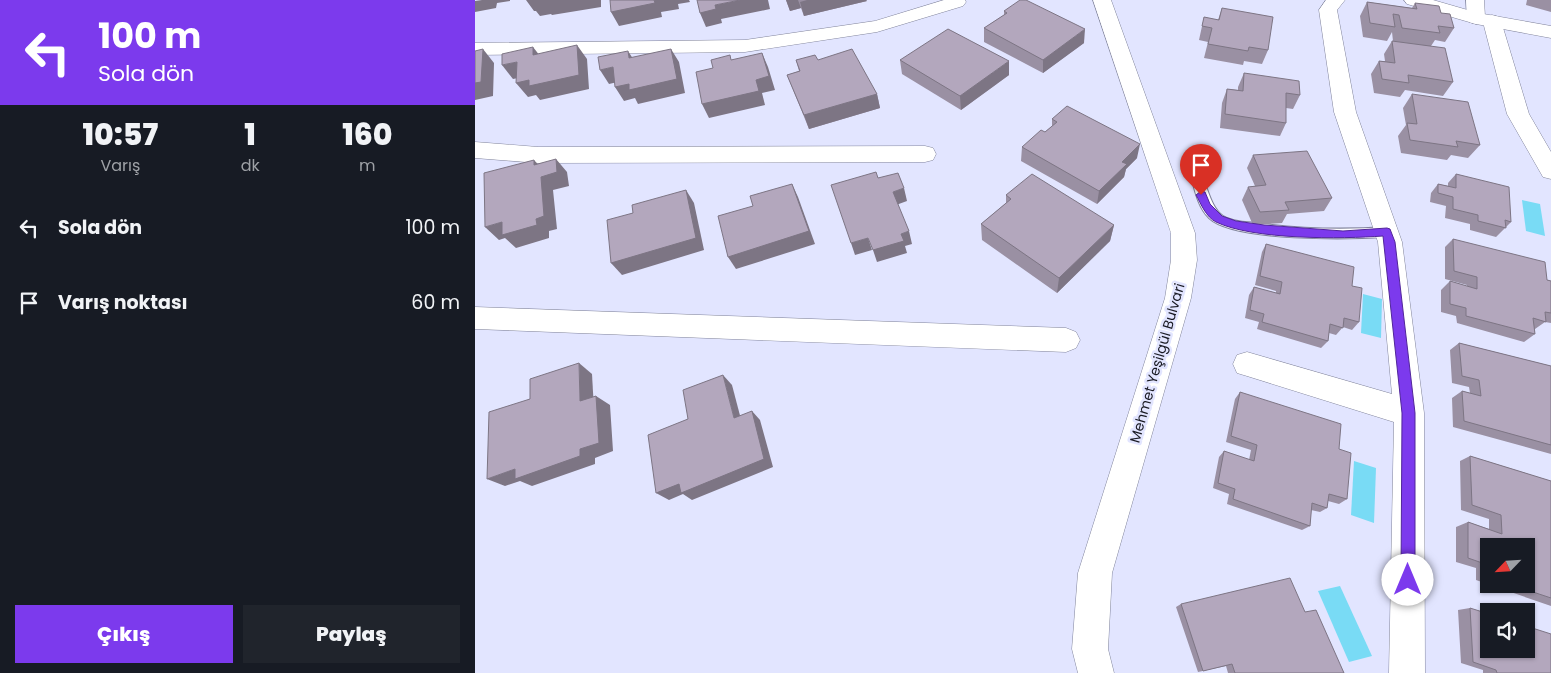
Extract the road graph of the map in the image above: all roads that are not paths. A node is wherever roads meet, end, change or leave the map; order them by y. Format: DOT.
graph roads {
  1 [pos="1102,0"];
  2 [pos="1336,0"];
  3 [pos="1413,0"];
  4 [pos="957,2"];
  5 [pos="1481,13"];
  6 [pos="1551,32"];
  7 [pos="475,49"];
  8 [pos="475,150"];
  9 [pos="925,154"];
  10 [pos="1551,171"];
  11 [pos="1197,176"];
  12 [pos="1387,232"];
  13 [pos="475,318"];
  14 [pos="1066,340"];
  15 [pos="1247,364"];
  16 [pos="1409,413"];
  17 [pos="1096,673"];
  18 [pos="1407,673"];
  1 -- 17 [label="street, Mehmet Yeşilgül Bulvari"];
  2 -- 12 [label="street"];
  3 -- 5 [label="street"];
  4 -- 7 [label="street"];
  5 -- 6 [label="street"];
  5 -- 10 [label="street"];
  8 -- 9 [label="street"];
  11 -- 12 [label="lane"];
  12 -- 16 [label="street"];
  13 -- 14 [label="street"];
  15 -- 16 [label="street"];
  16 -- 18 [label="street"];
}
